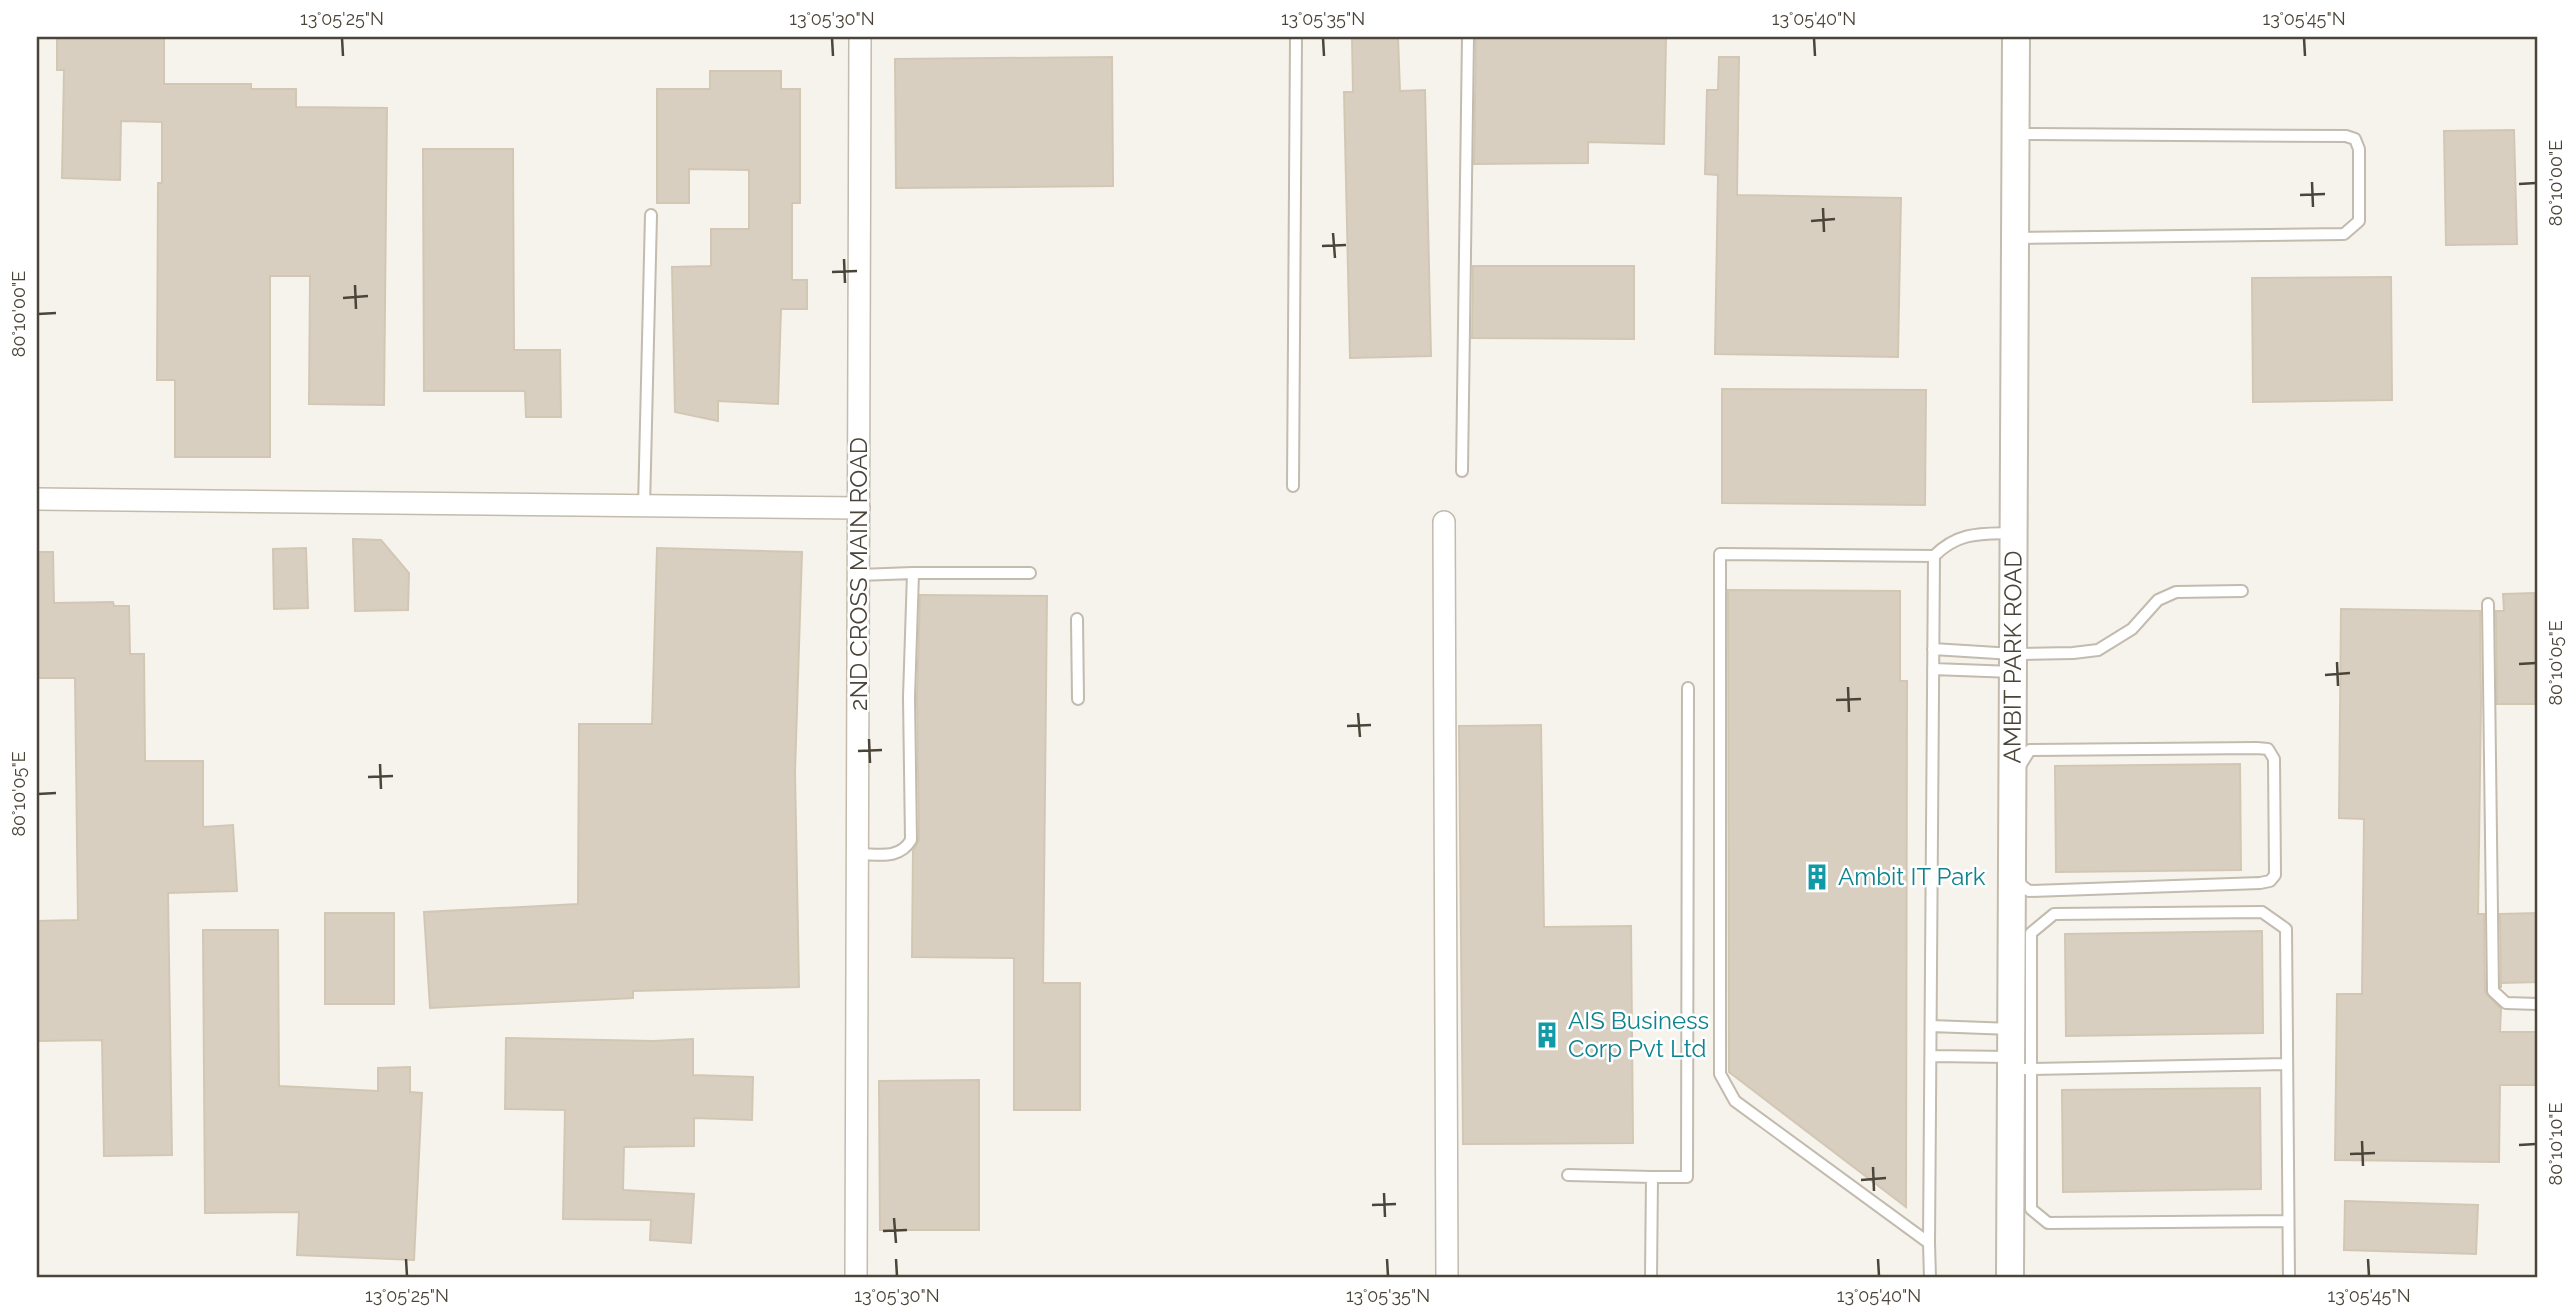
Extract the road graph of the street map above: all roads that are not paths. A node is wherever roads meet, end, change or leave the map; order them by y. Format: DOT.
graph roads {
  1 [pos="860,37"];
  2 [pos="1296,37"];
  3 [pos="1468,37"];
  4 [pos="2016,37"];
  5 [pos="2016,134"];
  6 [pos="652,215"];
  7 [pos="2015,238"];
  8 [pos="1462,471"];
  9 [pos="1293,486"];
  10 [pos="37,499"];
  11 [pos="644,507"];
  12 [pos="859,508"];
  13 [pos="1444,523"];
  14 [pos="2014,533"];
  15 [pos="1934,556"];
  16 [pos="912,572"];
  17 [pos="1030,573"];
  18 [pos="859,575"];
  19 [pos="2242,591"];
  20 [pos="2488,604"];
  21 [pos="1077,619"];
  22 [pos="1933,649"];
  23 [pos="2013,663"];
  24 [pos="1933,669"];
  25 [pos="1688,688"];
  26 [pos="1079,699"];
  27 [pos="2016,796"];
  28 [pos="858,854"];
  29 [pos="2015,872"];
  30 [pos="2538,1004"];
  31 [pos="1931,1026"];
  32 [pos="2012,1029"];
  33 [pos="1931,1056"];
  34 [pos="2018,1065"];
  35 [pos="2287,1065"];
  36 [pos="1567,1175"];
  37 [pos="1652,1177"];
  38 [pos="2288,1221"];
  39 [pos="1929,1243"];
  40 [pos="856,1278"];
  41 [pos="1447,1278"];
  42 [pos="1651,1278"];
  43 [pos="1930,1278"];
  44 [pos="2010,1278"];
  45 [pos="2289,1278"];
  1 -- 12 [label="street, 2ND CROSS MAIN ROAD"];
  2 -- 9 [label="lane"];
  3 -- 8 [label="lane"];
  4 -- 5 [label="street, AMBIT PARK ROAD"];
  5 -- 7 [label="street, AMBIT PARK ROAD"];
  5 -- 7 [label="lane"];
  6 -- 11 [label="lane"];
  7 -- 14 [label="street, AMBIT PARK ROAD"];
  10 -- 11 [label="street"];
  11 -- 12 [label="street"];
  12 -- 18 [label="street, 2ND CROSS MAIN ROAD"];
  13 -- 41 [label="street"];
  14 -- 15 [label="lane"];
  14 -- 23 [label="street, AMBIT PARK ROAD"];
  15 -- 22 [label="lane"];
  15 -- 39 [label="lane"];
  16 -- 17 [label="lane"];
  16 -- 18 [label="lane"];
  16 -- 28 [label="lane"];
  18 -- 28 [label="street, 2ND CROSS MAIN ROAD"];
  19 -- 23 [label="lane"];
  20 -- 30 [label="lane"];
  21 -- 26 [label="lane"];
  22 -- 23 [label="lane"];
  22 -- 24 [label="lane"];
  23 -- 24 [label="lane"];
  23 -- 27 [label="street, AMBIT PARK ROAD"];
  24 -- 31 [label="lane"];
  25 -- 37 [label="lane"];
  27 -- 29 [label="street, AMBIT PARK ROAD"];
  27 -- 29 [label="lane"];
  28 -- 40 [label="street, 2ND CROSS MAIN ROAD"];
  29 -- 32 [label="street, AMBIT PARK ROAD"];
  31 -- 32 [label="lane"];
  31 -- 33 [label="lane"];
  32 -- 34 [label="street, AMBIT PARK ROAD"];
  33 -- 34 [label="lane"];
  33 -- 39 [label="lane"];
  34 -- 35 [label="lane"];
  34 -- 35 [label="lane"];
  34 -- 38 [label="lane"];
  34 -- 44 [label="street, AMBIT PARK ROAD"];
  35 -- 38 [label="lane"];
  36 -- 37 [label="lane"];
  37 -- 42 [label="lane"];
  38 -- 45 [label="lane"];
  39 -- 43 [label="lane"];
}
